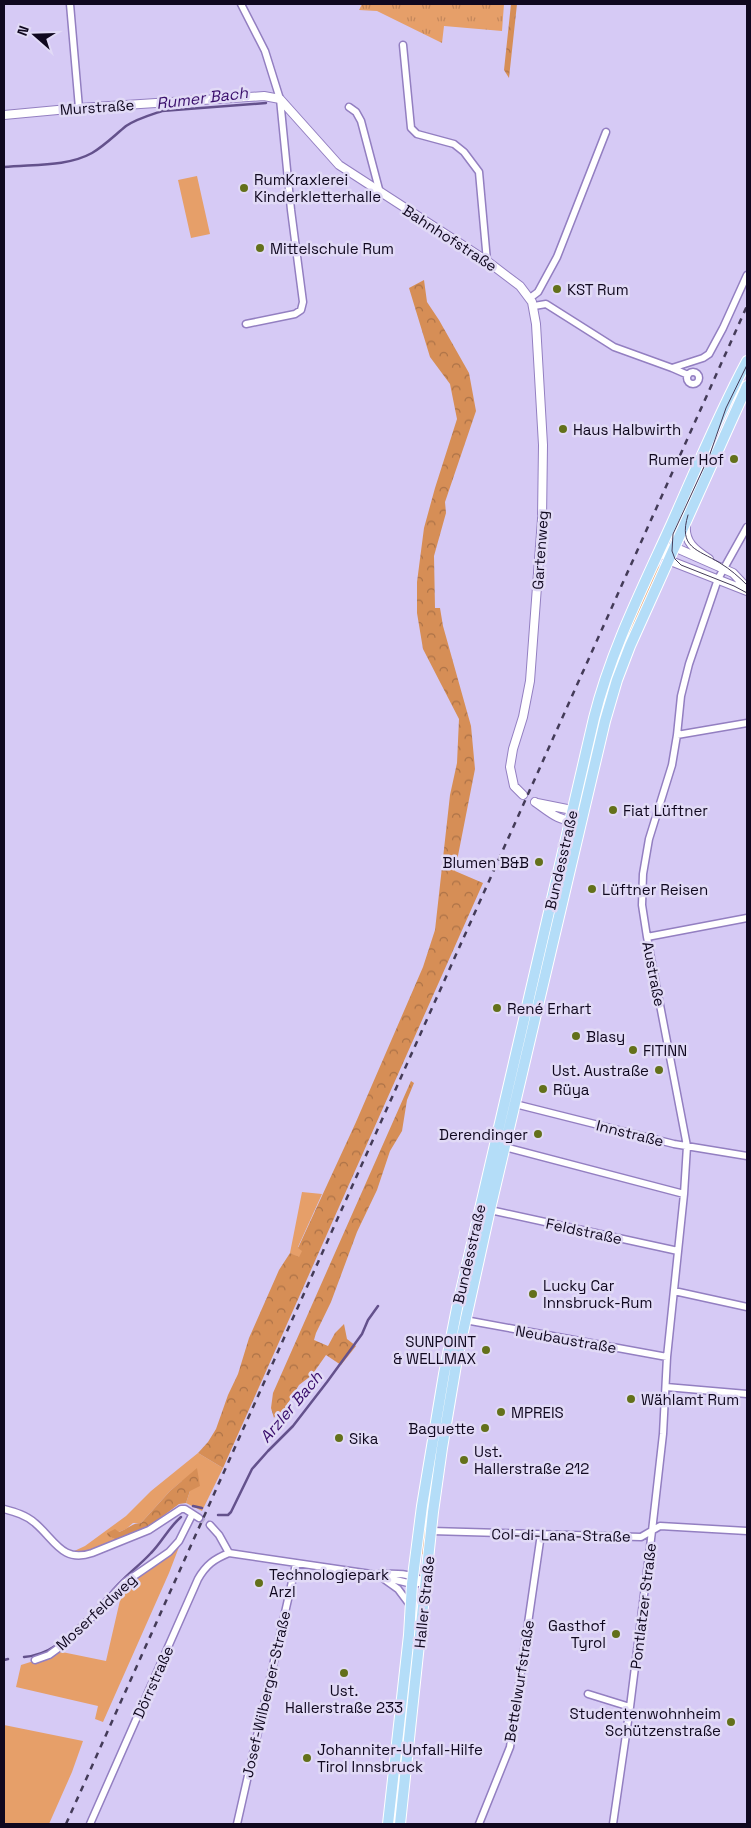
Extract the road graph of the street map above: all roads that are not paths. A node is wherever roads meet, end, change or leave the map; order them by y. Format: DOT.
graph roads {
  1 [pos="70,4"];
  2 [pos="241,4"];
  3 [pos="403,45"];
  4 [pos="280,99"];
  5 [pos="349,107"];
  6 [pos="79,108"];
  7 [pos="4,116"];
  8 [pos="606,132"];
  9 [pos="380,193"];
  10 [pos="486,261"];
  11 [pos="747,275"];
  12 [pos="532,302"];
  13 [pos="246,324"];
  14 [pos="747,361"];
  15 [pos="672,368"];
  16 [pos="688,375"];
  17 [pos="747,386"];
  18 [pos="688,518"];
  19 [pos="747,527"];
  20 [pos="674,547"];
  21 [pos="660,549"];
  22 [pos="668,560"];
  23 [pos="724,569"];
  24 [pos="718,579"];
  25 [pos="747,589"];
  26 [pos="747,723"];
  27 [pos="677,735"];
  28 [pos="523,795"];
  29 [pos="572,810"];
  30 [pos="582,818"];
  31 [pos="569,821"];
  32 [pos="747,921"];
  33 [pos="647,937"];
  34 [pos="515,1104"];
  35 [pos="687,1146"];
  36 [pos="505,1147"];
  37 [pos="747,1156"];
  38 [pos="684,1194"];
  39 [pos="490,1210"];
  40 [pos="678,1251"];
  41 [pos="674,1291"];
  42 [pos="747,1307"];
  43 [pos="465,1320"];
  44 [pos="667,1357"];
  45 [pos="454,1380"];
  46 [pos="442,1382"];
  47 [pos="666,1387"];
  48 [pos="747,1394"];
  49 [pos="4,1509"];
  50 [pos="192,1515"];
  51 [pos="199,1518"];
  52 [pos="210,1525"];
  53 [pos="432,1531"];
  54 [pos="652,1531"];
  55 [pos="747,1531"];
  56 [pos="541,1534"];
  57 [pos="229,1553"];
  58 [pos="296,1564"];
  59 [pos="371,1574"];
  60 [pos="381,1576"];
  61 [pos="412,1580"];
  62 [pos="425,1582"];
  63 [pos="410,1606"];
  64 [pos="35,1660"];
  65 [pos="588,1694"];
  66 [pos="630,1707"];
  67 [pos="90,1824"];
  68 [pos="236,1824"];
  69 [pos="388,1824"];
  70 [pos="400,1824"];
  71 [pos="479,1824"];
  72 [pos="613,1824"];
  1 -- 6 [label="street"];
  2 -- 4 [label="street"];
  3 -- 10 [label="street"];
  4 -- 6 [label="street, Murstraße"];
  4 -- 9 [label="street, Bahnhofstraße"];
  4 -- 13 [label="street"];
  5 -- 9 [label="street"];
  6 -- 7 [label="street, Murstraße"];
  8 -- 12 [label="street"];
  9 -- 10 [label="street, Bahnhofstraße"];
  10 -- 12 [label="street, Bahnhofstraße"];
  11 -- 15 [label="street"];
  12 -- 15 [label="street"];
  12 -- 28 [label="street, Gartenweg"];
  14 -- 21 [label="main road, Bundesstraße"];
  15 -- 16 [label="street"];
  17 -- 18 [label="main road, Bundesstraße"];
  18 -- 20 [label="main road, Bundesstraße"];
  18 -- 23 [label="street"];
  19 -- 23 [label="street, Austraße"];
  20 -- 21 [label="street"];
  20 -- 22 [label="main road, Bundesstraße"];
  20 -- 23 [label="street"];
  21 -- 22 [label="street"];
  21 -- 29 [label="main road, Bundesstraße"];
  22 -- 24 [label="street"];
  22 -- 30 [label="main road, Bundesstraße"];
  23 -- 24 [label="street, Austraße"];
  23 -- 25 [label="street"];
  24 -- 25 [label="street"];
  24 -- 27 [label="street, Austraße"];
  26 -- 27 [label="street"];
  27 -- 33 [label="street, Austraße"];
  29 -- 30 [label="street"];
  29 -- 31 [label="main road, Bundesstraße"];
  29 -- 31 [label="street"];
  30 -- 31 [label="street"];
  30 -- 34 [label="main road, Bundesstraße"];
  31 -- 46 [label="main road, Bundesstraße"];
  32 -- 33 [label="street"];
  33 -- 35 [label="street, Austraße"];
  34 -- 35 [label="street, Innstraße"];
  34 -- 36 [label="main road, Bundesstraße"];
  35 -- 37 [label="street, Innstraße"];
  35 -- 38 [label="street, Austraße"];
  36 -- 38 [label="street"];
  36 -- 39 [label="main road, Bundesstraße"];
  38 -- 40 [label="street, Austraße"];
  39 -- 40 [label="street, Feldstraße"];
  39 -- 43 [label="main road, Bundesstraße"];
  40 -- 41 [label="street, Austraße"];
  41 -- 42 [label="street"];
  41 -- 44 [label="street, Austraße"];
  43 -- 44 [label="street, Neubaustraße"];
  43 -- 45 [label="main road, Bundesstraße"];
  44 -- 47 [label="street, Austraße"];
  45 -- 53 [label="main road, Haller Straße"];
  46 -- 61 [label="main road, Haller Straße"];
  47 -- 48 [label="street"];
  47 -- 54 [label="street, Pontlatzer Straße"];
  49 -- 50 [label="street"];
  50 -- 51 [label="street"];
  50 -- 64 [label="street, Moserfeldweg"];
  52 -- 57 [label="street"];
  53 -- 56 [label="street, Col-di-Lana-Straße"];
  53 -- 62 [label="main road, Haller Straße"];
  54 -- 55 [label="street, Col-di-Lana-Straße"];
  54 -- 56 [label="street, Col-di-Lana-Straße"];
  54 -- 66 [label="street, Pontlatzer Straße"];
  56 -- 71 [label="street, Bettelwurfstraße"];
  57 -- 58 [label="street"];
  57 -- 67 [label="street, Dörrstraße"];
  58 -- 59 [label="street"];
  58 -- 68 [label="street, Josef-Wilberger-Straße"];
  59 -- 60 [label="street"];
  59 -- 61 [label="street"];
  60 -- 61 [label="street"];
  60 -- 63 [label="street"];
  61 -- 62 [label="street"];
  61 -- 63 [label="main road, Haller Straße"];
  62 -- 70 [label="main road, Haller Straße"];
  63 -- 69 [label="main road, Haller Straße"];
  65 -- 66 [label="street"];
  66 -- 72 [label="street, Pontlatzer Straße"];
}
